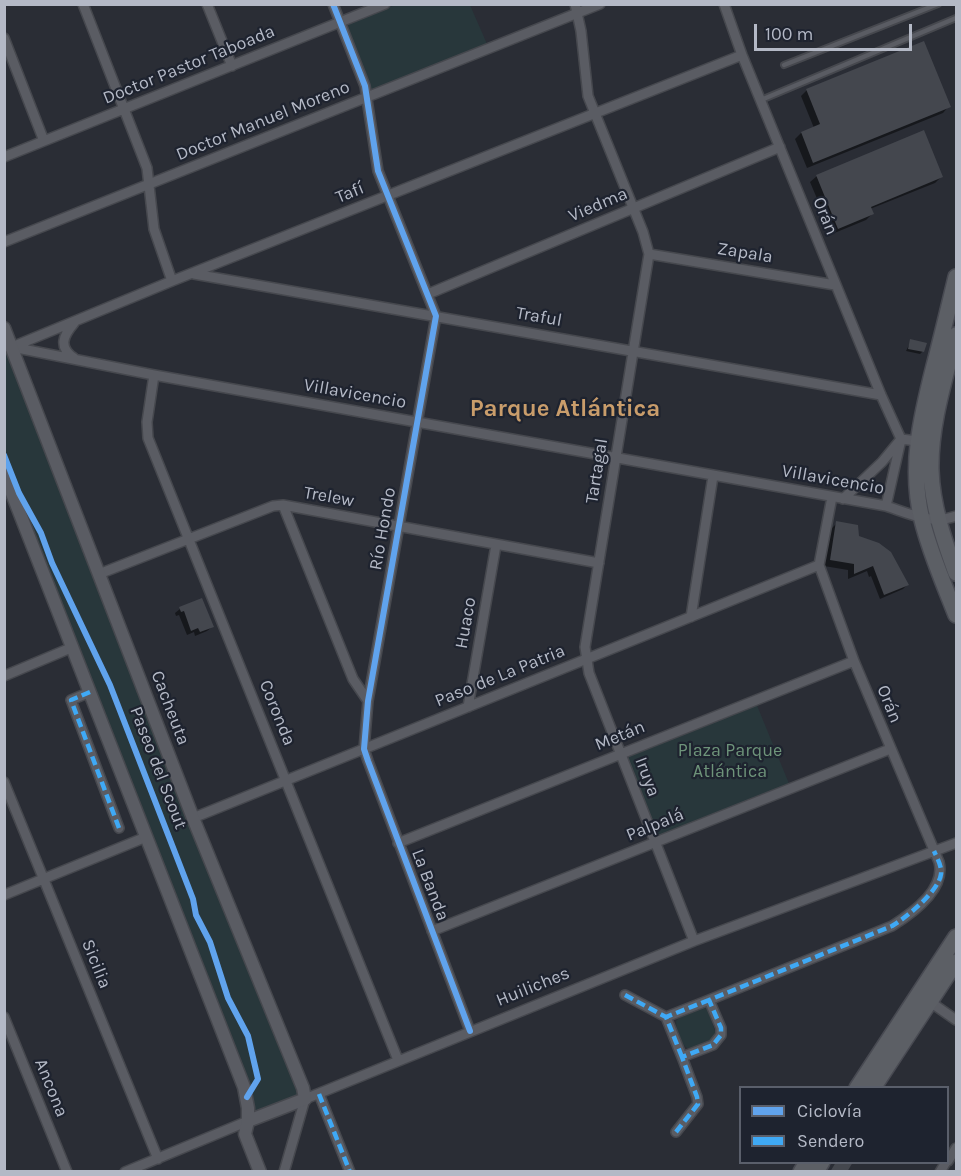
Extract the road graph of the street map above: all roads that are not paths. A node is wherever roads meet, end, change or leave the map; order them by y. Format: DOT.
graph roads {
  1 [pos="83,4"];
  2 [pos="207,4"];
  3 [pos="333,4"];
  4 [pos="385,4"];
  5 [pos="600,4"];
  6 [pos="724,4"];
  7 [pos="938,4"];
  8 [pos="577,9"];
  9 [pos="957,18"];
  10 [pos="340,22"];
  11 [pos="4,38"];
  12 [pos="742,55"];
  13 [pos="784,65"];
  14 [pos="232,66"];
  15 [pos="368,97"];
  16 [pos="760,100"];
  17 [pos="124,109"];
  18 [pos="595,115"];
  19 [pos="44,141"];
  20 [pos="780,147"];
  21 [pos="4,157"];
  22 [pos="149,184"];
  23 [pos="388,196"];
  24 [pos="633,208"];
  25 [pos="4,242"];
  26 [pos="649,254"];
  27 [pos="191,274"];
  28 [pos="957,277"];
  29 [pos="172,281"];
  30 [pos="835,285"];
  31 [pos="428,294"];
  32 [pos="435,316"];
  33 [pos="76,321"];
  34 [pos="4,328"];
  35 [pos="957,335"];
  36 [pos="8,346"];
  37 [pos="633,351"];
  38 [pos="76,360"];
  39 [pos="952,370"];
  40 [pos="154,375"];
  41 [pos="881,395"];
  42 [pos="417,422"];
  43 [pos="901,439"];
  44 [pos="917,441"];
  45 [pos="616,458"];
  46 [pos="4,473"];
  47 [pos="713,476"];
  48 [pos="8,493"];
  49 [pos="832,497"];
  50 [pos="843,498"];
  51 [pos="283,505"];
  52 [pos="886,506"];
  53 [pos="957,516"];
  54 [pos="922,519"];
  55 [pos="939,520"];
  56 [pos="399,526"];
  57 [pos="189,538"];
  58 [pos="496,545"];
  59 [pos="598,563"];
  60 [pos="819,565"];
  61 [pos="957,573"];
  62 [pos="99,574"];
  63 [pos="957,615"];
  64 [pos="691,617"];
  65 [pos="73,646"];
  66 [pos="585,658"];
  67 [pos="854,661"];
  68 [pos="4,676"];
  69 [pos="90,692"];
  70 [pos="368,701"];
  71 [pos="468,707"];
  72 [pos="364,749"];
  73 [pos="890,749"];
  74 [pos="620,754"];
  75 [pos="286,780"];
  76 [pos="4,782"];
  77 [pos="194,818"];
  78 [pos="120,828"];
  79 [pos="146,837"];
  80 [pos="655,842"];
  81 [pos="398,843"];
  82 [pos="957,843"];
  83 [pos="934,851"];
  84 [pos="43,879"];
  85 [pos="4,895"];
  86 [pos="432,931"];
  87 [pos="957,937"];
  88 [pos="694,942"];
  89 [pos="957,962"];
  90 [pos="625,994"];
  91 [pos="925,999"];
  92 [pos="709,1000"];
  93 [pos="4,1017"];
  94 [pos="666,1017"];
  95 [pos="957,1020"];
  96 [pos="470,1031"];
  97 [pos="682,1057"];
  98 [pos="398,1060"];
  99 [pos="859,1086"];
  100 [pos="874,1086"];
  101 [pos="320,1094"];
  102 [pos="305,1099"];
  103 [pos="248,1121"];
  104 [pos="676,1132"];
  105 [pos="158,1159"];
  106 [pos="67,1172"];
  107 [pos="125,1172"];
  108 [pos="260,1172"];
  109 [pos="284,1172"];
  110 [pos="350,1172"];
  1 -- 17 [label="street"];
  2 -- 14 [label="street"];
  3 -- 10 [label="street"];
  4 -- 10 [label="street, Doctor Pastor Taboada"];
  5 -- 8 [label="street, Doctor Manuel Moreno"];
  6 -- 12 [label="street, Orán"];
  7 -- 13 [label="lane"];
  8 -- 15 [label="street, Doctor Manuel Moreno"];
  8 -- 18 [label="street"];
  9 -- 16 [label="lane"];
  10 -- 14 [label="street, Doctor Pastor Taboada"];
  10 -- 15 [label="street"];
  11 -- 19 [label="street"];
  12 -- 16 [label="street, Orán"];
  12 -- 18 [label="street, Tafí"];
  14 -- 17 [label="street, Doctor Pastor Taboada"];
  15 -- 22 [label="street, Doctor Manuel Moreno"];
  15 -- 23 [label="street"];
  16 -- 20 [label="street, Orán"];
  17 -- 19 [label="street, Doctor Pastor Taboada"];
  17 -- 22 [label="street"];
  18 -- 23 [label="street, Tafí"];
  18 -- 24 [label="street"];
  19 -- 21 [label="street, Doctor Pastor Taboada"];
  20 -- 24 [label="street, Viedma"];
  20 -- 30 [label="street, Orán"];
  22 -- 25 [label="street, Doctor Manuel Moreno"];
  22 -- 29 [label="street"];
  23 -- 27 [label="street, Tafí"];
  23 -- 31 [label="street"];
  24 -- 26 [label="street"];
  24 -- 31 [label="street, Viedma"];
  26 -- 30 [label="street, Zapala"];
  26 -- 37 [label="street, Tartagal"];
  27 -- 29 [label="street, Tafí"];
  27 -- 32 [label="street, Traful"];
  28 -- 44 [label="main road"];
  29 -- 33 [label="street, Tafí"];
  30 -- 41 [label="street, Orán"];
  31 -- 32 [label="street"];
  32 -- 37 [label="street, Traful"];
  32 -- 42 [label="street, Río Hondo"];
  33 -- 36 [label="street, Tafí"];
  33 -- 38 [label="street"];
  34 -- 36 [label="street, Cacheuta"];
  35 -- 39 [label="main road"];
  36 -- 38 [label="street, Villavicencio"];
  36 -- 62 [label="street, Cacheuta"];
  37 -- 41 [label="street, Traful"];
  37 -- 45 [label="street, Tartagal"];
  38 -- 40 [label="street, Villavicencio"];
  39 -- 55 [label="main road"];
  40 -- 42 [label="street, Villavicencio"];
  40 -- 57 [label="street, Coronda"];
  41 -- 43 [label="street, Orán"];
  42 -- 45 [label="street, Villavicencio"];
  42 -- 56 [label="street, Río Hondo"];
  43 -- 44 [label="street"];
  43 -- 50 [label="street"];
  43 -- 52 [label="street"];
  44 -- 54 [label="main road"];
  45 -- 47 [label="street, Villavicencio"];
  45 -- 59 [label="street, Tartagal"];
  46 -- 48 [label="street"];
  47 -- 49 [label="street, Villavicencio"];
  47 -- 64 [label="street"];
  48 -- 65 [label="street"];
  49 -- 50 [label="street, Villavicencio"];
  49 -- 60 [label="street"];
  50 -- 52 [label="street, Villavicencio"];
  51 -- 56 [label="street, Trelew"];
  51 -- 57 [label="street, Trelew"];
  51 -- 70 [label="street"];
  52 -- 54 [label="street, Villavicencio"];
  53 -- 55 [label="street, Villavicencio"];
  54 -- 55 [label="street, Villavicencio"];
  54 -- 63 [label="main road"];
  55 -- 61 [label="main road"];
  56 -- 58 [label="street, Trelew"];
  56 -- 70 [label="street, Río Hondo"];
  57 -- 62 [label="street, Trelew"];
  57 -- 75 [label="street, Coronda"];
  58 -- 59 [label="street, Trelew"];
  58 -- 71 [label="street, Huaco"];
  59 -- 66 [label="street, Tartagal"];
  60 -- 64 [label="street, Paso de La Patria"];
  60 -- 67 [label="street, Orán"];
  62 -- 77 [label="street, Cacheuta"];
  64 -- 66 [label="street, Paso de La Patria"];
  65 -- 68 [label="street"];
  65 -- 69 [label="street"];
  66 -- 71 [label="street, Paso de La Patria"];
  66 -- 74 [label="street, Iruya"];
  67 -- 73 [label="street, Orán"];
  67 -- 74 [label="street, Metán"];
  69 -- 78 [label="street"];
  69 -- 79 [label="street"];
  70 -- 72 [label="street, Río Hondo"];
  71 -- 72 [label="street, Paso de La Patria"];
  72 -- 75 [label="street, Paso de La Patria"];
  72 -- 81 [label="street, La Banda"];
  73 -- 80 [label="street, Palpalá"];
  73 -- 83 [label="street, Orán"];
  74 -- 80 [label="street, Iruya"];
  74 -- 81 [label="street, Metán"];
  75 -- 77 [label="street, Paso de La Patria"];
  75 -- 98 [label="street, Coronda"];
  76 -- 84 [label="street, Sicilia"];
  77 -- 102 [label="street, Cacheuta"];
  79 -- 84 [label="street"];
  79 -- 103 [label="street"];
  80 -- 86 [label="street, Palpalá"];
  80 -- 88 [label="street, Iruya"];
  81 -- 86 [label="street, La Banda"];
  82 -- 83 [label="street, Huiliches"];
  83 -- 88 [label="street, Huiliches"];
  83 -- 92 [label="street, Orán"];
  84 -- 85 [label="street"];
  84 -- 105 [label="street, Sicilia"];
  86 -- 96 [label="street, La Banda"];
  87 -- 91 [label="main road"];
  88 -- 96 [label="street, Huiliches"];
  89 -- 91 [label="main road"];
  90 -- 94 [label="street"];
  91 -- 95 [label="street"];
  91 -- 99 [label="main road"];
  91 -- 100 [label="main road"];
  92 -- 94 [label="street"];
  92 -- 97 [label="street"];
  93 -- 106 [label="street, Ancona"];
  94 -- 97 [label="street"];
  96 -- 98 [label="street, Huiliches"];
  97 -- 104 [label="street"];
  98 -- 101 [label="street, Huiliches"];
  101 -- 102 [label="street, Huiliches"];
  101 -- 110 [label="street"];
  102 -- 103 [label="street, Huiliches"];
  102 -- 109 [label="street"];
  103 -- 105 [label="street, Huiliches"];
  103 -- 108 [label="street"];
  105 -- 107 [label="street, Huiliches"];
}
